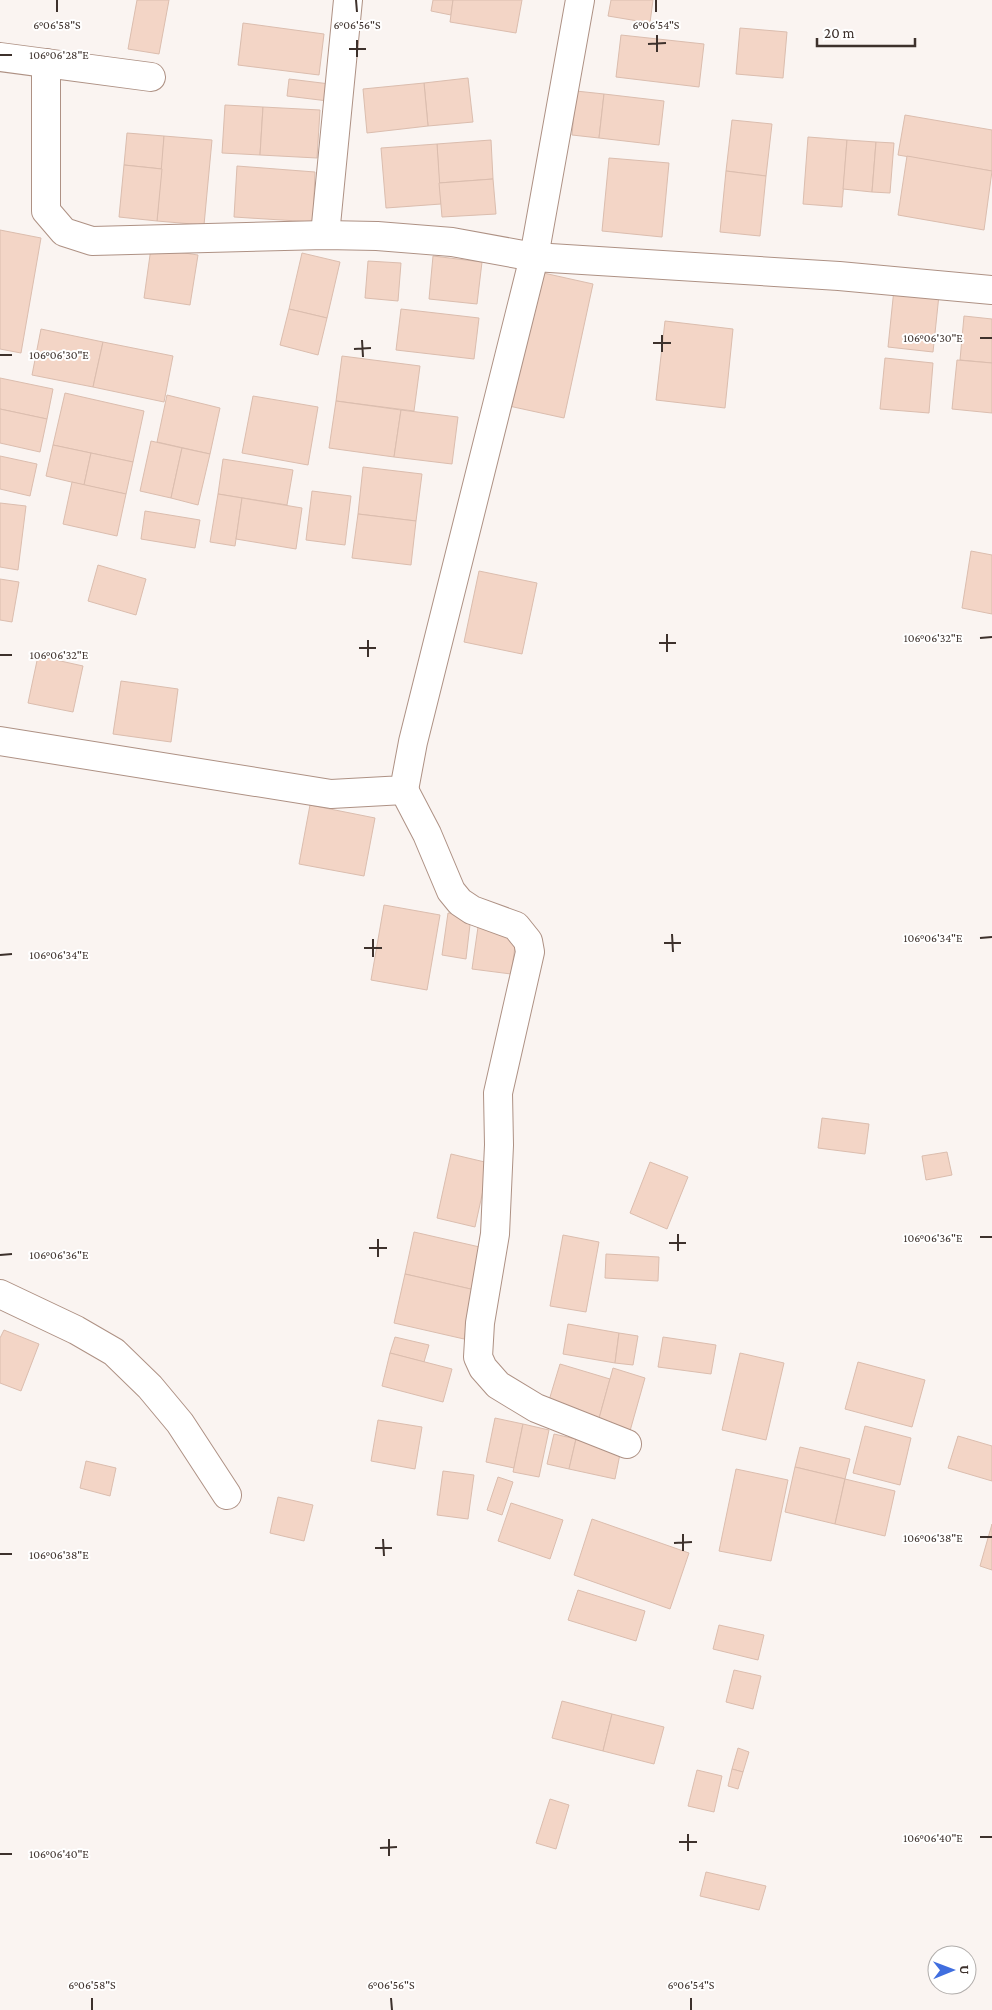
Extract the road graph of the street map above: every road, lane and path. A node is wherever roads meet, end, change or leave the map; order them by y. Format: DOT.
graph roads {
  1 [pos="348,0"];
  2 [pos="580,0"];
  3 [pos="0,57"];
  4 [pos="46,64"];
  5 [pos="151,77"];
  6 [pos="325,235"];
  7 [pos="534,257"];
  8 [pos="992,290"];
  9 [pos="0,741"];
  10 [pos="404,790"];
  11 [pos="0,1294"];
  12 [pos="627,1444"];
  13 [pos="227,1494"];
  1 -- 6 [label="street"];
  2 -- 7 [label="street"];
  3 -- 4 [label="street"];
  4 -- 5 [label="street"];
  4 -- 6 [label="street"];
  6 -- 7 [label="street"];
  7 -- 8 [label="street"];
  7 -- 10 [label="street"];
  9 -- 10 [label="street"];
  10 -- 12 [label="street"];
  11 -- 13 [label="street"];
}
